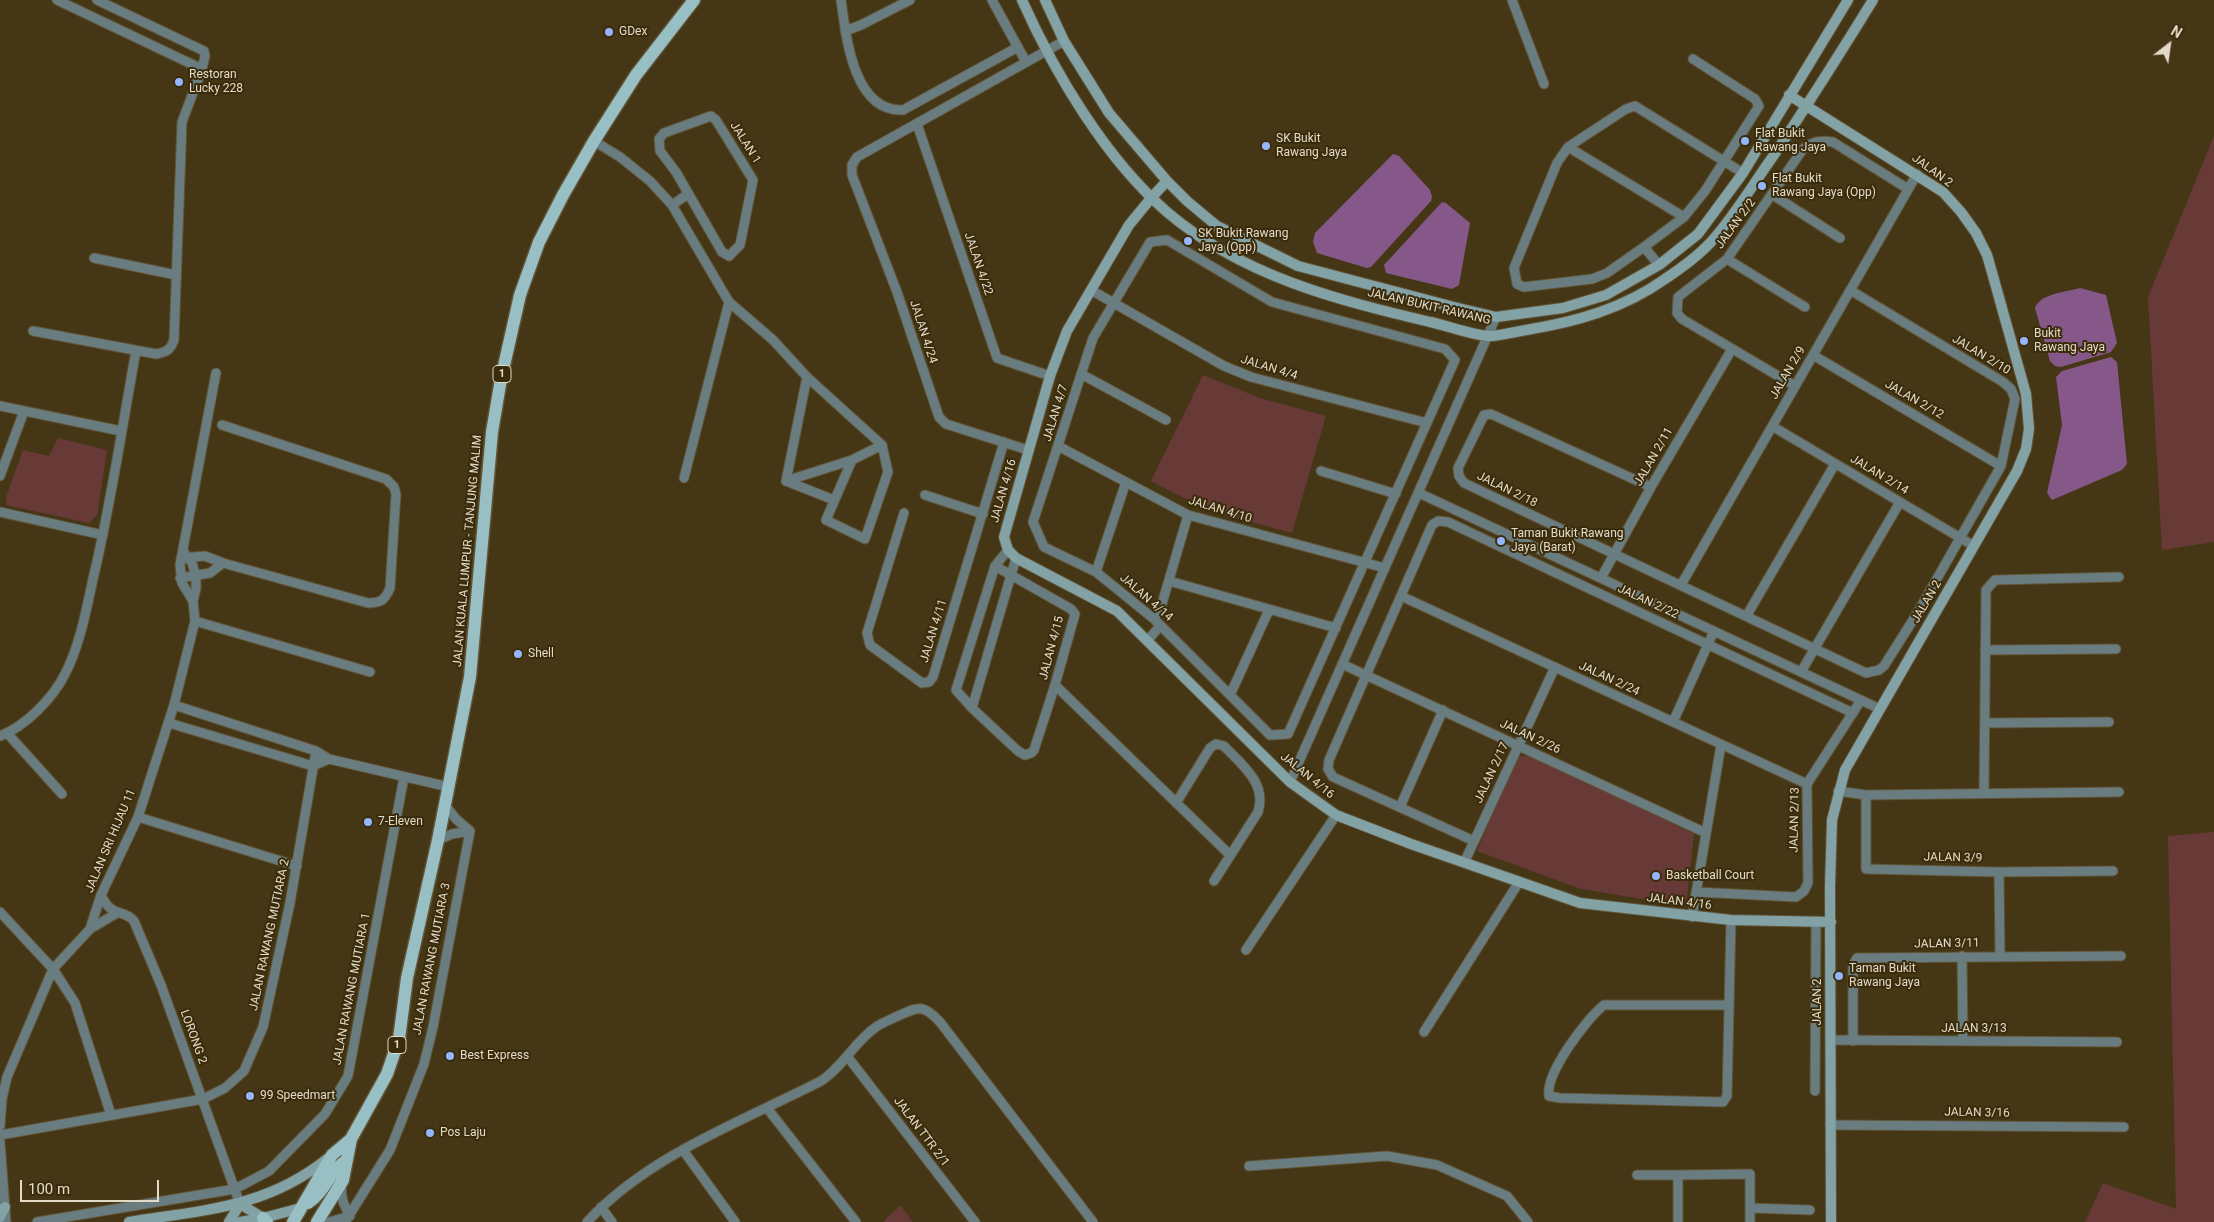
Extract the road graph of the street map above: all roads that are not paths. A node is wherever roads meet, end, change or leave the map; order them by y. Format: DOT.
graph roads {
  1 [pos="57,0"];
  2 [pos="97,0"];
  3 [pos="694,0"];
  4 [pos="841,0"];
  5 [pos="910,0"];
  6 [pos="992,0"];
  7 [pos="1022,0"];
  8 [pos="1045,0"];
  9 [pos="1512,0"];
  10 [pos="1848,0"];
  11 [pos="1873,0"];
  12 [pos="845,31"];
  13 [pos="1064,41"];
  14 [pos="1018,47"];
  15 [pos="1047,50"];
  16 [pos="1693,59"];
  17 [pos="1026,62"];
  18 [pos="202,70"];
  19 [pos="1544,84"];
  20 [pos="1789,95"];
  21 [pos="1807,106"];
  22 [pos="917,124"];
  23 [pos="594,141"];
  24 [pos="1568,147"];
  25 [pos="1725,160"];
  26 [pos="1743,173"];
  27 [pos="1916,174"];
  28 [pos="1167,181"];
  29 [pos="1908,189"];
  30 [pos="688,194"];
  31 [pos="1773,195"];
  32 [pos="1152,197"];
  33 [pos="672,205"];
  34 [pos="1684,217"];
  35 [pos="1840,238"];
  36 [pos="1644,247"];
  37 [pos="94,258"];
  38 [pos="1727,259"];
  39 [pos="1659,265"];
  40 [pos="176,275"];
  41 [pos="1090,290"];
  42 [pos="1850,290"];
  43 [pos="729,302"];
  44 [pos="1113,302"];
  45 [pos="1806,307"];
  46 [pos="1496,316"];
  47 [pos="33,331"];
  48 [pos="1489,336"];
  49 [pos="1732,350"];
  50 [pos="136,351"];
  51 [pos="1813,355"];
  52 [pos="216,373"];
  53 [pos="1081,374"];
  54 [pos="1050,376"];
  55 [pos="807,377"];
  56 [pos="1795,386"];
  57 [pos="0,406"];
  58 [pos="24,411"];
  59 [pos="1166,420"];
  60 [pos="1427,423"];
  61 [pos="222,426"];
  62 [pos="1772,426"];
  63 [pos="121,431"];
  64 [pos="1004,442"];
  65 [pos="882,445"];
  66 [pos="1058,446"];
  67 [pos="1028,450"];
  68 [pos="852,460"];
  69 [pos="1835,464"];
  70 [pos="2002,466"];
  71 [pos="1321,471"];
  72 [pos="0,476"];
  73 [pos="684,478"];
  74 [pos="786,482"];
  75 [pos="1126,482"];
  76 [pos="1651,487"];
  77 [pos="1419,492"];
  78 [pos="1396,494"];
  79 [pos="925,495"];
  80 [pos="834,500"];
  81 [pos="1900,502"];
  82 [pos="0,512"];
  83 [pos="904,513"];
  84 [pos="983,514"];
  85 [pos="1188,515"];
  86 [pos="1038,534"];
  87 [pos="104,536"];
  88 [pos="1960,538"];
  89 [pos="1974,546"];
  90 [pos="1008,550"];
  91 [pos="1614,553"];
  92 [pos="184,555"];
  93 [pos="1016,558"];
  94 [pos="1365,562"];
  95 [pos="224,563"];
  96 [pos="995,566"];
  97 [pos="1386,568"];
  98 [pos="1096,572"];
  99 [pos="1011,574"];
  100 [pos="196,576"];
  101 [pos="2119,577"];
  102 [pos="180,578"];
  103 [pos="1601,578"];
  104 [pos="1169,581"];
  105 [pos="1681,585"];
  106 [pos="1401,596"];
  107 [pos="193,601"];
  108 [pos="1269,610"];
  109 [pos="1747,615"];
  110 [pos="195,621"];
  111 [pos="1157,623"];
  112 [pos="1336,628"];
  113 [pos="1714,631"];
  114 [pos="1147,641"];
  115 [pos="1708,644"];
  116 [pos="1813,648"];
  117 [pos="2116,649"];
  118 [pos="1985,650"];
  119 [pos="1342,664"];
  120 [pos="1554,667"];
  121 [pos="370,672"];
  122 [pos="1800,672"];
  123 [pos="1366,675"];
  124 [pos="1055,685"];
  125 [pos="1230,695"];
  126 [pos="1861,700"];
  127 [pos="174,705"];
  128 [pos="972,708"];
  129 [pos="1880,709"];
  130 [pos="1443,710"];
  131 [pos="1854,713"];
  132 [pos="1674,722"];
  133 [pos="2109,722"];
  134 [pos="168,723"];
  135 [pos="1985,723"];
  136 [pos="4,735"];
  137 [pos="1722,744"];
  138 [pos="1518,746"];
  139 [pos="316,751"];
  140 [pos="329,759"];
  141 [pos="313,766"];
  142 [pos="404,777"];
  143 [pos="1290,782"];
  144 [pos="1807,784"];
  145 [pos="449,787"];
  146 [pos="1838,791"];
  147 [pos="2119,792"];
  148 [pos="62,794"];
  149 [pos="1984,794"];
  150 [pos="1866,795"];
  151 [pos="1176,803"];
  152 [pos="445,805"];
  153 [pos="1400,807"];
  154 [pos="1336,815"];
  155 [pos="138,817"];
  156 [pos="470,831"];
  157 [pos="1706,833"];
  158 [pos="438,840"];
  159 [pos="1474,841"];
  160 [pos="1230,855"];
  161 [pos="1464,863"];
  162 [pos="297,866"];
  163 [pos="2113,870"];
  164 [pos="1999,872"];
  165 [pos="1214,881"];
  166 [pos="1519,882"];
  167 [pos="1696,892"];
  168 [pos="101,895"];
  169 [pos="0,912"];
  170 [pos="116,913"];
  171 [pos="1692,917"];
  172 [pos="1731,920"];
  173 [pos="1816,921"];
  174 [pos="1831,922"];
  175 [pos="90,929"];
  176 [pos="1246,950"];
  177 [pos="1962,956"];
  178 [pos="2000,956"];
  179 [pos="2121,956"];
  180 [pos="53,969"];
  181 [pos="1729,1005"];
  182 [pos="1424,1032"];
  183 [pos="1830,1040"];
  184 [pos="1853,1041"];
  185 [pos="1963,1041"];
  186 [pos="2117,1042"];
  187 [pos="847,1056"];
  188 [pos="1815,1091"];
  189 [pos="1,1099"];
  190 [pos="203,1099"];
  191 [pos="767,1108"];
  192 [pos="111,1115"];
  193 [pos="1830,1124"];
  194 [pos="0,1126"];
  195 [pos="2124,1127"];
  196 [pos="0,1135"];
  197 [pos="351,1139"];
  198 [pos="0,1142"];
  199 [pos="683,1150"];
  200 [pos="332,1155"];
  201 [pos="345,1161"];
  202 [pos="1249,1166"];
  203 [pos="1637,1175"];
  204 [pos="1678,1175"];
  205 [pos="343,1180"];
  206 [pos="235,1189"];
  207 [pos="240,1204"];
  208 [pos="5,1207"];
  209 [pos="601,1207"];
  210 [pos="300,1208"];
  211 [pos="1750,1208"];
  212 [pos="1810,1210"];
  213 [pos="0,1217"];
  214 [pos="348,1219"];
  215 [pos="265,1220"];
  216 [pos="6,1222"];
  217 [pos="37,1222"];
  218 [pos="129,1222"];
  219 [pos="229,1222"];
  220 [pos="240,1222"];
  221 [pos="293,1222"];
  222 [pos="318,1222"];
  223 [pos="329,1222"];
  224 [pos="587,1222"];
  225 [pos="612,1222"];
  226 [pos="736,1222"];
  227 [pos="856,1222"];
  228 [pos="975,1222"];
  229 [pos="1094,1222"];
  230 [pos="1528,1222"];
  231 [pos="1678,1222"];
  232 [pos="1750,1222"];
  233 [pos="1831,1222"];
  1 -- 18 [label="street"];
  2 -- 18 [label="street"];
  3 -- 23 [label="main road, JALAN KUALA LUMPUR - TANJUNG MALIM / 1"];
  4 -- 12 [label="street"];
  5 -- 12 [label="street"];
  6 -- 14 [label="street"];
  7 -- 15 [label="street, JALAN BUKIT RAWANG"];
  8 -- 13 [label="street, JALAN BUKIT RAWANG"];
  9 -- 19 [label="street"];
  10 -- 20 [label="street, JALAN BUKIT RAWANG"];
  11 -- 21 [label="street, JALAN BUKIT RAWANG"];
  12 -- 14 [label="street"];
  13 -- 15 [label="street"];
  13 -- 28 [label="street, JALAN BUKIT RAWANG"];
  14 -- 17 [label="street"];
  15 -- 17 [label="street"];
  15 -- 32 [label="street, JALAN BUKIT RAWANG"];
  16 -- 25 [label="street"];
  17 -- 22 [label="street"];
  18 -- 40 [label="street"];
  20 -- 21 [label="street, JALAN 2"];
  20 -- 26 [label="street, JALAN BUKIT RAWANG"];
  21 -- 27 [label="street, JALAN 2"];
  21 -- 48 [label="street, JALAN BUKIT RAWANG"];
  22 -- 54 [label="street, JALAN 4/22"];
  22 -- 64 [label="street, JALAN 4/24"];
  23 -- 33 [label="street"];
  23 -- 145 [label="main road, JALAN KUALA LUMPUR - TANJUNG MALIM / 1"];
  24 -- 25 [label="street"];
  24 -- 34 [label="street"];
  24 -- 36 [label="street"];
  25 -- 26 [label="street"];
  25 -- 34 [label="street"];
  26 -- 39 [label="street, JALAN BUKIT RAWANG"];
  27 -- 29 [label="street, JALAN 2/9"];
  27 -- 89 [label="street, JALAN 2"];
  28 -- 32 [label="street, JALAN 4/16"];
  28 -- 46 [label="street, JALAN BUKIT RAWANG"];
  29 -- 31 [label="street, JALAN 2/2"];
  29 -- 42 [label="street, JALAN 2/9"];
  30 -- 30 [label="street, JALAN 1"];
  30 -- 33 [label="street"];
  31 -- 35 [label="street"];
  31 -- 38 [label="street, JALAN 2/2"];
  32 -- 41 [label="street, JALAN 4/16"];
  32 -- 48 [label="street, JALAN BUKIT RAWANG"];
  33 -- 43 [label="street"];
  34 -- 36 [label="street"];
  36 -- 39 [label="street"];
  37 -- 40 [label="street"];
  38 -- 45 [label="street"];
  38 -- 49 [label="street, JALAN 2/2"];
  39 -- 46 [label="street, JALAN BUKIT RAWANG"];
  40 -- 50 [label="street"];
  41 -- 44 [label="street, JALAN 4/4"];
  41 -- 54 [label="street, JALAN 4/16"];
  42 -- 51 [label="street, JALAN 2/9"];
  42 -- 70 [label="street, JALAN 2/10"];
  43 -- 55 [label="street"];
  43 -- 73 [label="street"];
  44 -- 53 [label="street, JALAN 4/7"];
  44 -- 60 [label="street, JALAN 4/4"];
  44 -- 60 [label="street, JALAN 4/7"];
  46 -- 48 [label="street"];
  47 -- 50 [label="street"];
  48 -- 77 [label="street"];
  49 -- 56 [label="street, JALAN 2/2"];
  49 -- 76 [label="street, JALAN 2/11"];
  50 -- 63 [label="street"];
  51 -- 56 [label="street, JALAN 2/9"];
  51 -- 70 [label="street, JALAN 2/12"];
  52 -- 92 [label="street"];
  53 -- 59 [label="street"];
  53 -- 66 [label="street, JALAN 4/7"];
  54 -- 67 [label="street, JALAN 4/16"];
  55 -- 65 [label="street"];
  55 -- 74 [label="street"];
  56 -- 62 [label="street, JALAN 2/9"];
  57 -- 58 [label="street"];
  58 -- 63 [label="street"];
  58 -- 72 [label="street"];
  60 -- 78 [label="street"];
  61 -- 95 [label="street"];
  62 -- 69 [label="street, JALAN 2/14"];
  62 -- 105 [label="street, JALAN 2/9"];
  63 -- 87 [label="street"];
  64 -- 67 [label="street, JALAN 4/24"];
  64 -- 84 [label="street, JALAN 4/11"];
  65 -- 68 [label="street"];
  65 -- 80 [label="street"];
  66 -- 75 [label="street, JALAN 4/10"];
  66 -- 86 [label="street, JALAN 4/7"];
  67 -- 90 [label="street, JALAN 4/16"];
  68 -- 74 [label="street"];
  68 -- 80 [label="street"];
  69 -- 81 [label="street, JALAN 2/14"];
  69 -- 109 [label="street"];
  70 -- 88 [label="street, JALAN 2/10"];
  71 -- 78 [label="street"];
  74 -- 80 [label="street"];
  75 -- 85 [label="street, JALAN 4/10"];
  75 -- 98 [label="street"];
  76 -- 91 [label="street, JALAN 2/11"];
  76 -- 91 [label="street, JALAN 2/18"];
  77 -- 97 [label="street"];
  77 -- 103 [label="street"];
  78 -- 94 [label="street"];
  79 -- 84 [label="street"];
  81 -- 88 [label="street, JALAN 2/14"];
  81 -- 116 [label="street"];
  82 -- 87 [label="street"];
  83 -- 84 [label="street, JALAN 4/11"];
  85 -- 94 [label="street, JALAN 4/10"];
  85 -- 104 [label="street"];
  86 -- 98 [label="street, JALAN 4/14"];
  87 -- 136 [label="street"];
  88 -- 89 [label="street, JALAN 2/14"];
  88 -- 116 [label="street, JALAN 2/10"];
  89 -- 129 [label="street, JALAN 2"];
  90 -- 93 [label="street, JALAN 4/16"];
  90 -- 96 [label="street"];
  91 -- 103 [label="street, JALAN 2/11"];
  91 -- 105 [label="street, JALAN 2/10"];
  92 -- 95 [label="street"];
  92 -- 100 [label="street"];
  92 -- 102 [label="street"];
  93 -- 99 [label="street"];
  93 -- 114 [label="street, JALAN 4/16"];
  94 -- 97 [label="street, JALAN 4/10"];
  94 -- 112 [label="street"];
  95 -- 100 [label="street"];
  96 -- 99 [label="street, JALAN 4/15"];
  96 -- 128 [label="street"];
  97 -- 119 [label="street"];
  98 -- 111 [label="street, JALAN 4/14"];
  99 -- 124 [label="street, JALAN 4/15"];
  99 -- 128 [label="street"];
  100 -- 102 [label="street"];
  100 -- 107 [label="street"];
  101 -- 118 [label="street"];
  102 -- 107 [label="street"];
  103 -- 113 [label="street"];
  104 -- 108 [label="street"];
  104 -- 111 [label="street"];
  105 -- 109 [label="street, JALAN 2/10"];
  106 -- 115 [label="street, JALAN 2/22"];
  106 -- 120 [label="street, JALAN 2/24"];
  106 -- 123 [label="street"];
  107 -- 110 [label="street, JALAN SRI HIJAU 11"];
  108 -- 112 [label="street"];
  108 -- 125 [label="street"];
  109 -- 116 [label="street, JALAN 2/10"];
  110 -- 121 [label="street"];
  110 -- 127 [label="street, JALAN SRI HIJAU 11"];
  111 -- 114 [label="street"];
  111 -- 125 [label="street, JALAN 4/14"];
  112 -- 125 [label="street, JALAN 4/14"];
  113 -- 115 [label="street"];
  113 -- 122 [label="street"];
  114 -- 143 [label="street, JALAN 4/16"];
  115 -- 131 [label="street, JALAN 2/22"];
  115 -- 132 [label="street"];
  116 -- 122 [label="street"];
  117 -- 118 [label="street"];
  118 -- 135 [label="street"];
  119 -- 123 [label="street, JALAN 2/26"];
  119 -- 143 [label="street"];
  120 -- 132 [label="street, JALAN 2/24"];
  120 -- 138 [label="street, JALAN 2/17"];
  122 -- 126 [label="street"];
  123 -- 130 [label="street, JALAN 2/26"];
  123 -- 153 [label="street"];
  124 -- 128 [label="street, JALAN 4/15"];
  124 -- 151 [label="street"];
  126 -- 129 [label="street"];
  126 -- 131 [label="street, JALAN 2/13"];
  127 -- 134 [label="street, JALAN SRI HIJAU 11"];
  127 -- 139 [label="street"];
  129 -- 146 [label="street, JALAN 2"];
  130 -- 138 [label="street, JALAN 2/26"];
  130 -- 153 [label="street"];
  131 -- 144 [label="street, JALAN 2/13"];
  132 -- 137 [label="street, JALAN 2/24"];
  133 -- 135 [label="street"];
  134 -- 141 [label="street"];
  134 -- 155 [label="street, JALAN SRI HIJAU 11"];
  135 -- 149 [label="street"];
  136 -- 148 [label="street"];
  137 -- 144 [label="street, JALAN 2/24"];
  137 -- 157 [label="street"];
  138 -- 157 [label="street, JALAN 2/26"];
  138 -- 159 [label="street, JALAN 2/17"];
  139 -- 140 [label="street"];
  139 -- 141 [label="street, JALAN RAWANG MUTIARA 2"];
  140 -- 141 [label="street"];
  140 -- 142 [label="street"];
  141 -- 162 [label="street, JALAN RAWANG MUTIARA 2"];
  142 -- 145 [label="street"];
  142 -- 206 [label="street, JALAN RAWANG MUTIARA 1"];
  143 -- 154 [label="street, JALAN 4/16"];
  144 -- 167 [label="street, JALAN 2/13"];
  145 -- 152 [label="main road, JALAN KUALA LUMPUR - TANJUNG MALIM / 1"];
  146 -- 150 [label="street"];
  146 -- 174 [label="street, JALAN 2"];
  147 -- 149 [label="street"];
  149 -- 150 [label="street"];
  150 -- 164 [label="street, JALAN 3/9"];
  151 -- 160 [label="street"];
  151 -- 160 [label="street"];
  152 -- 156 [label="street"];
  152 -- 158 [label="main road, JALAN KUALA LUMPUR - TANJUNG MALIM / 1"];
  153 -- 159 [label="street"];
  154 -- 161 [label="street, JALAN 4/16"];
  154 -- 176 [label="street"];
  155 -- 162 [label="street"];
  155 -- 168 [label="street, JALAN SRI HIJAU 11"];
  156 -- 158 [label="street"];
  156 -- 214 [label="street, JALAN RAWANG MUTIARA 3"];
  157 -- 167 [label="street"];
  158 -- 197 [label="main road, JALAN KUALA LUMPUR - TANJUNG MALIM / 1"];
  159 -- 161 [label="street, JALAN 2/17"];
  160 -- 165 [label="street"];
  161 -- 166 [label="street, JALAN 4/16"];
  162 -- 190 [label="street, JALAN RAWANG MUTIARA 2"];
  163 -- 164 [label="street, JALAN 3/9"];
  164 -- 178 [label="street"];
  166 -- 171 [label="street, JALAN 4/16"];
  166 -- 182 [label="street"];
  167 -- 171 [label="street"];
  168 -- 170 [label="street, LORONG 2"];
  168 -- 175 [label="street, JALAN SRI HIJAU 11"];
  169 -- 180 [label="street"];
  170 -- 175 [label="street, JALAN SRI HIJAU 11"];
  170 -- 190 [label="street, LORONG 2"];
  171 -- 172 [label="street, JALAN 4/16"];
  172 -- 173 [label="street, JALAN 4/16"];
  172 -- 181 [label="street"];
  173 -- 174 [label="street, JALAN 4/16"];
  173 -- 188 [label="street"];
  174 -- 183 [label="street, JALAN 2"];
  175 -- 180 [label="street, JALAN SRI HIJAU 11"];
  177 -- 178 [label="street, JALAN 3/11"];
  177 -- 184 [label="street, JALAN 3/11"];
  177 -- 185 [label="street"];
  178 -- 179 [label="street, JALAN 3/11"];
  180 -- 189 [label="street, JALAN SRI HIJAU 11"];
  180 -- 192 [label="street"];
  181 -- 181 [label="street"];
  183 -- 184 [label="street, JALAN 3/13"];
  183 -- 193 [label="street, JALAN 2"];
  184 -- 185 [label="street, JALAN 3/13"];
  185 -- 186 [label="street, JALAN 3/13"];
  187 -- 191 [label="street"];
  187 -- 228 [label="street, JALAN TTR 2/1"];
  187 -- 229 [label="street"];
  189 -- 194 [label="street, JALAN SRI HIJAU 11"];
  190 -- 192 [label="street, JALAN RAWANG MUTIARA 2"];
  190 -- 206 [label="street, LORONG 2"];
  191 -- 199 [label="street"];
  191 -- 227 [label="street"];
  192 -- 196 [label="street, JALAN RAWANG MUTIARA 2"];
  193 -- 195 [label="street, JALAN 3/16"];
  193 -- 233 [label="street, JALAN 2"];
  197 -- 200 [label="main road, 1"];
  197 -- 201 [label="main road, 1"];
  198 -- 208 [label="street"];
  199 -- 209 [label="street"];
  199 -- 226 [label="street"];
  200 -- 207 [label="street"];
  200 -- 210 [label="main road, 1"];
  201 -- 205 [label="main road, 1"];
  201 -- 210 [label="main road"];
  202 -- 230 [label="street"];
  203 -- 204 [label="street"];
  204 -- 211 [label="street"];
  204 -- 231 [label="street"];
  205 -- 214 [label="street"];
  205 -- 222 [label="main road, 1"];
  206 -- 207 [label="street, LORONG 2"];
  206 -- 217 [label="street, JALAN RAWANG MUTIARA 1"];
  207 -- 215 [label="street"];
  207 -- 218 [label="street"];
  207 -- 219 [label="street"];
  208 -- 213 [label="street"];
  208 -- 216 [label="street"];
  209 -- 224 [label="street"];
  209 -- 225 [label="street"];
  210 -- 215 [label="street"];
  210 -- 221 [label="main road, 1"];
  211 -- 212 [label="street"];
  211 -- 232 [label="street"];
  214 -- 223 [label="street"];
  215 -- 220 [label="street"];
}
